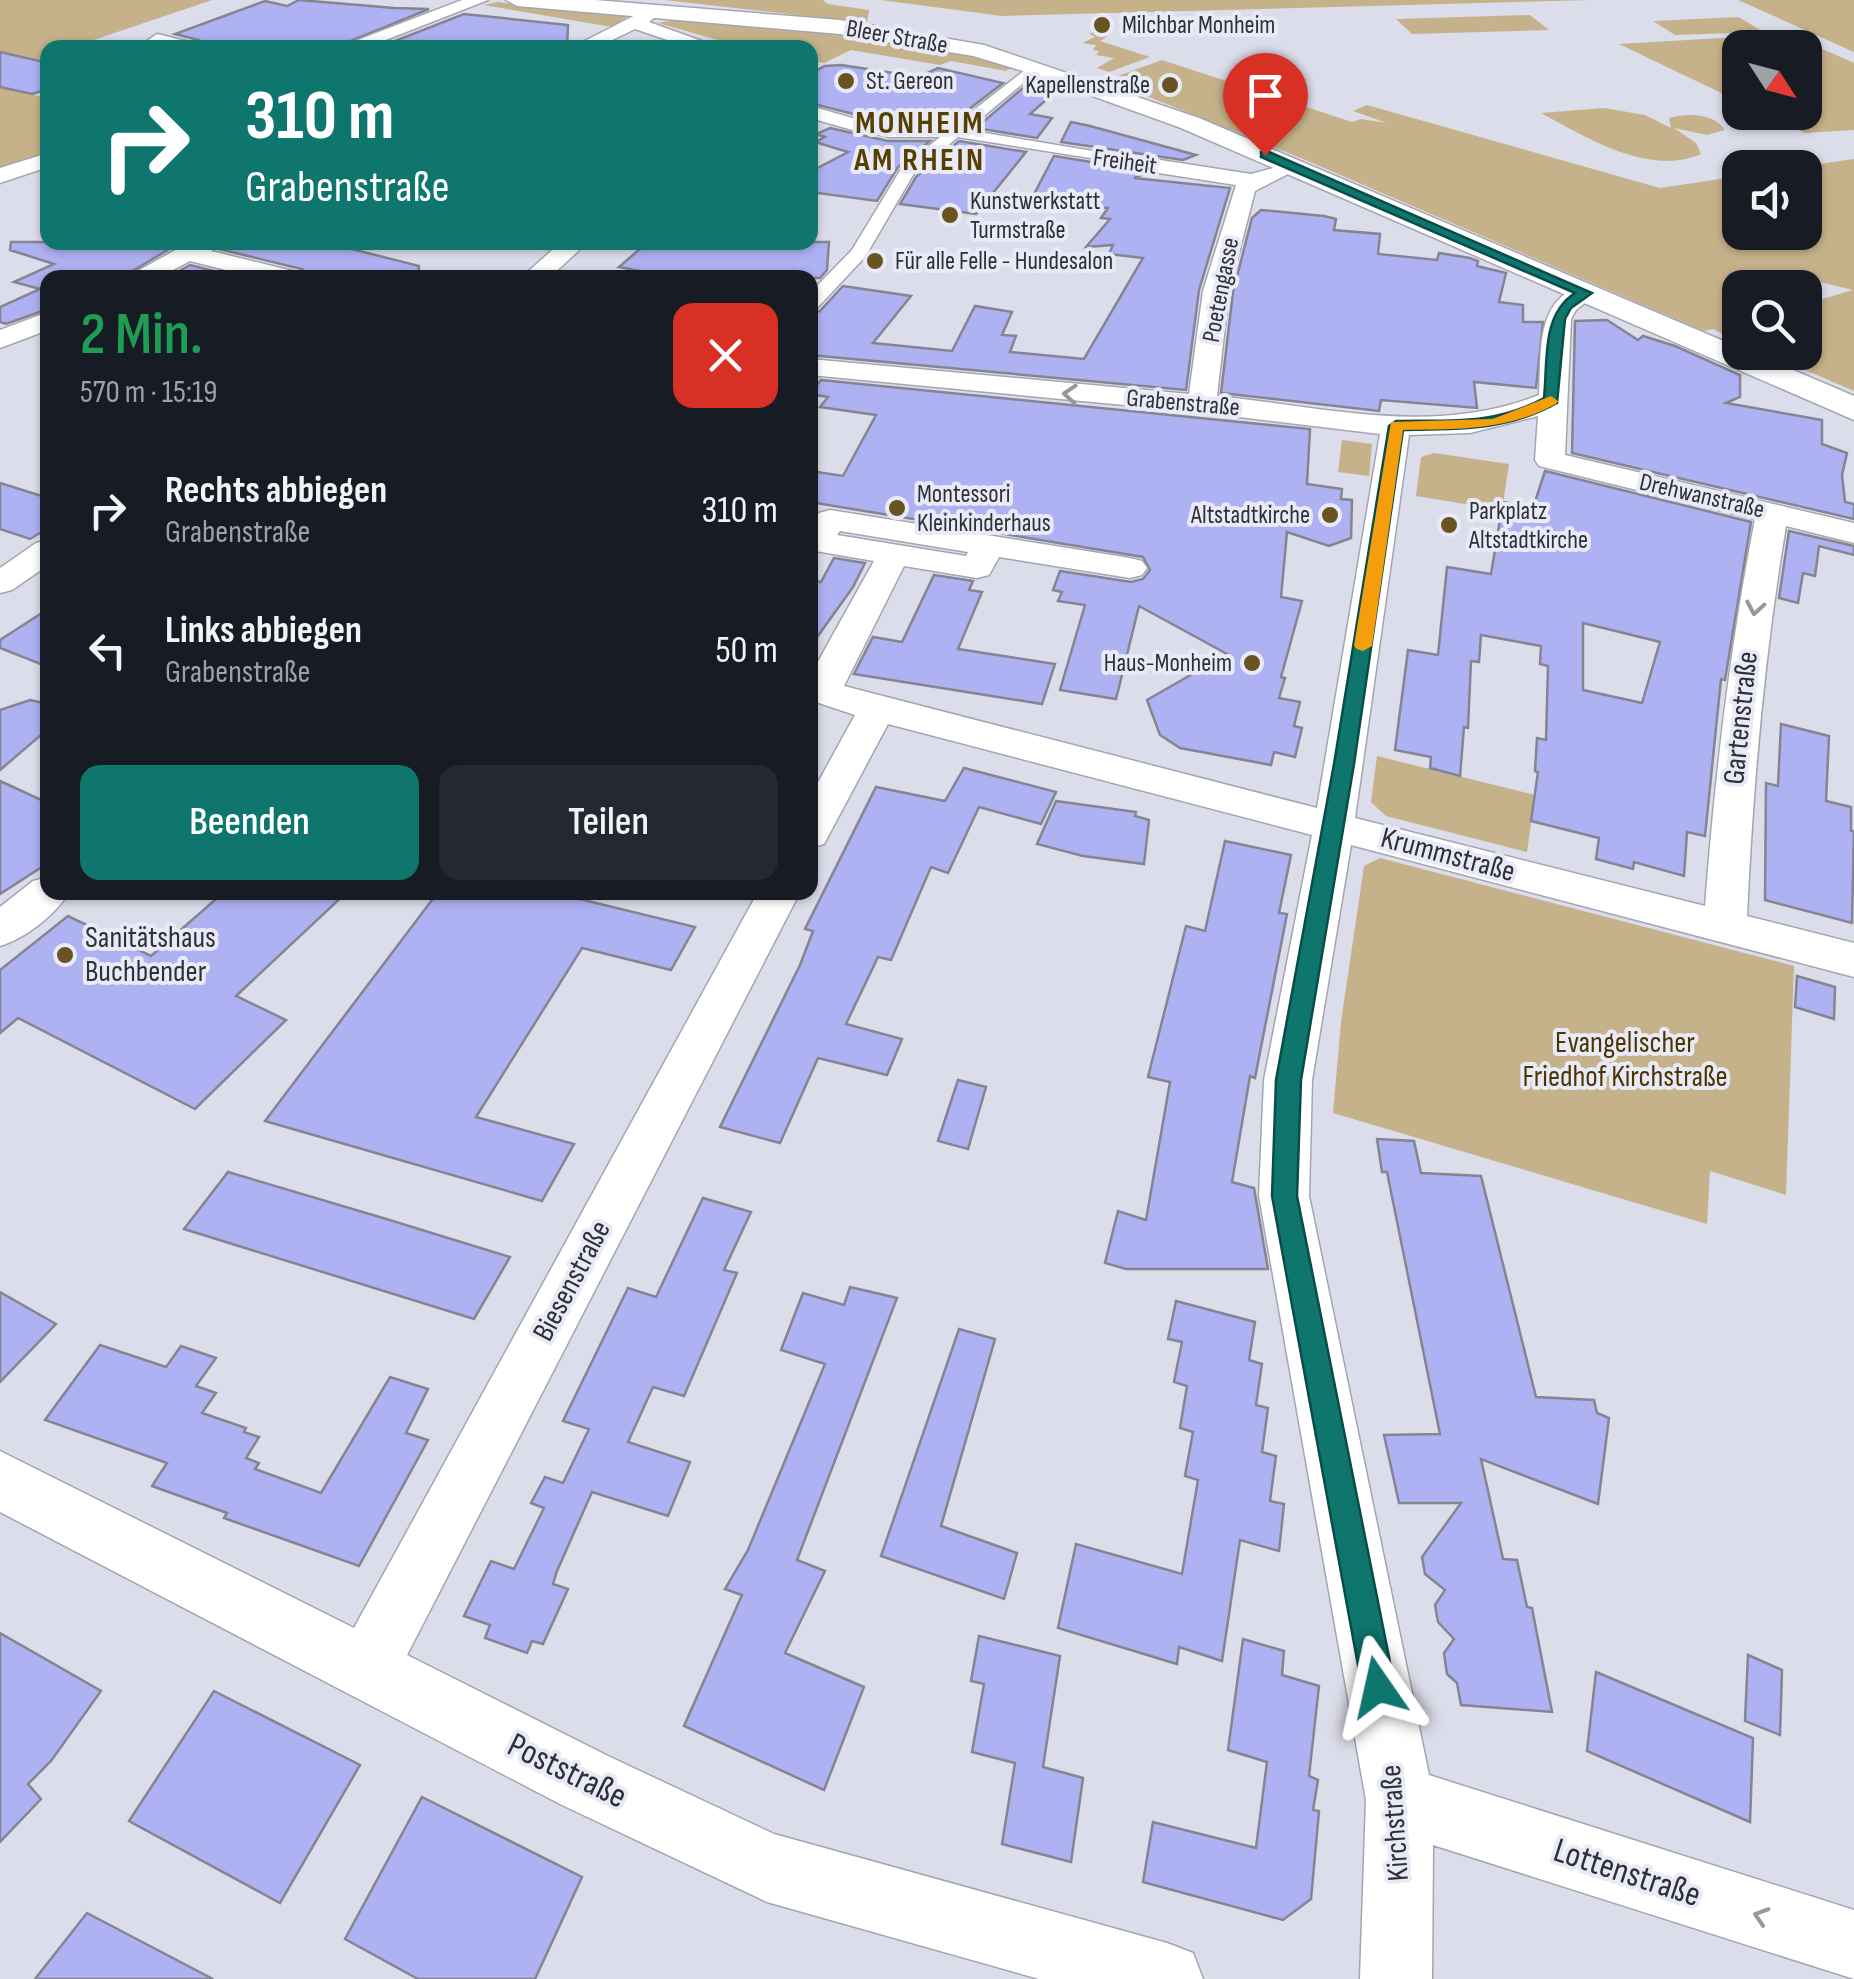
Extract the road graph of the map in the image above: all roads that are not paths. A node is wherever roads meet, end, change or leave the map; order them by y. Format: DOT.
graph roads {
  1 [pos="479,0"];
  2 [pos="518,0"];
  3 [pos="645,16"];
  4 [pos="368,40"];
  5 [pos="596,40"];
  6 [pos="695,40"];
  7 [pos="1034,67"];
  8 [pos="818,114"];
  9 [pos="856,125"];
  10 [pos="954,132"];
  11 [pos="40,162"];
  12 [pos="1141,164"];
  13 [pos="1295,168"];
  14 [pos="0,176"];
  15 [pos="1251,181"];
  16 [pos="194,250"];
  17 [pos="204,250"];
  18 [pos="566,250"];
  19 [pos="153,270"];
  20 [pos="267,270"];
  21 [pos="543,270"];
  22 [pos="1585,293"];
  23 [pos="818,296"];
  24 [pos="40,329"];
  25 [pos="0,340"];
  26 [pos="818,367"];
  27 [pos="1552,400"];
  28 [pos="1202,403"];
  29 [pos="1854,410"];
  30 [pos="1396,426"];
  31 [pos="1772,512"];
  32 [pos="1854,533"];
  33 [pos="818,540"];
  34 [pos="818,542"];
  35 [pos="987,546"];
  36 [pos="894,554"];
  37 [pos="40,556"];
  38 [pos="1130,568"];
  39 [pos="0,583"];
  40 [pos="818,688"];
  41 [pos="818,690"];
  42 [pos="876,708"];
  43 [pos="818,819"];
  44 [pos="1334,826"];
  45 [pos="40,898"];
  46 [pos="775,900"];
  47 [pos="1724,927"];
  48 [pos="0,930"];
  49 [pos="1854,960"];
  50 [pos="0,1480"];
  51 [pos="366,1669"];
  52 [pos="1400,1800"];
  53 [pos="1854,1946"];
  54 [pos="1167,1979"];
  55 [pos="1396,1979"];
  1 -- 4 [label="street"];
  2 -- 3 [label="street, Bleer Straße"];
  3 -- 5 [label="street"];
  3 -- 6 [label="street"];
  3 -- 7 [label="street, Bleer Straße"];
  7 -- 10 [label="street"];
  7 -- 13 [label="street"];
  8 -- 9 [label="street"];
  9 -- 10 [label="street, Freiheit"];
  10 -- 12 [label="street, Freiheit"];
  10 -- 23 [label="street"];
  11 -- 14 [label="street"];
  12 -- 15 [label="street, Freiheit"];
  13 -- 15 [label="street, Freiheit"];
  13 -- 22 [label="street"];
  15 -- 28 [label="street, Poetengasse"];
  16 -- 19 [label="street"];
  17 -- 20 [label="street"];
  18 -- 21 [label="street"];
  22 -- 27 [label="street"];
  22 -- 29 [label="street"];
  24 -- 25 [label="street"];
  28 -- 26 [label="street, Grabenstraße, one-way"];
  27 -- 30 [label="street, Grabenstraße"];
  27 -- 31 [label="street, Drehwanstraße"];
  28 -- 30 [label="street, Grabenstraße"];
  30 -- 44 [label="street, Kirchstraße"];
  31 -- 32 [label="street, Drehwanstraße"];
  31 -- 47 [label="street, Gartenstraße, one-way"];
  33 -- 35 [label="street"];
  34 -- 36 [label="street"];
  35 -- 36 [label="street"];
  35 -- 38 [label="street"];
  36 -- 40 [label="street"];
  37 -- 39 [label="street"];
  41 -- 42 [label="street, Krummstraße"];
  42 -- 43 [label="street"];
  42 -- 44 [label="street, Krummstraße"];
  44 -- 47 [label="street, Krummstraße"];
  44 -- 52 [label="street, Kirchstraße"];
  45 -- 48 [label="street"];
  46 -- 51 [label="street, Biesenstraße"];
  47 -- 49 [label="street, Krummstraße"];
  50 -- 51 [label="street, Poststraße"];
  51 -- 54 [label="street, Poststraße"];
  53 -- 52 [label="street, Lottenstraße, one-way"];
  52 -- 55 [label="street, Kirchstraße"];
}
